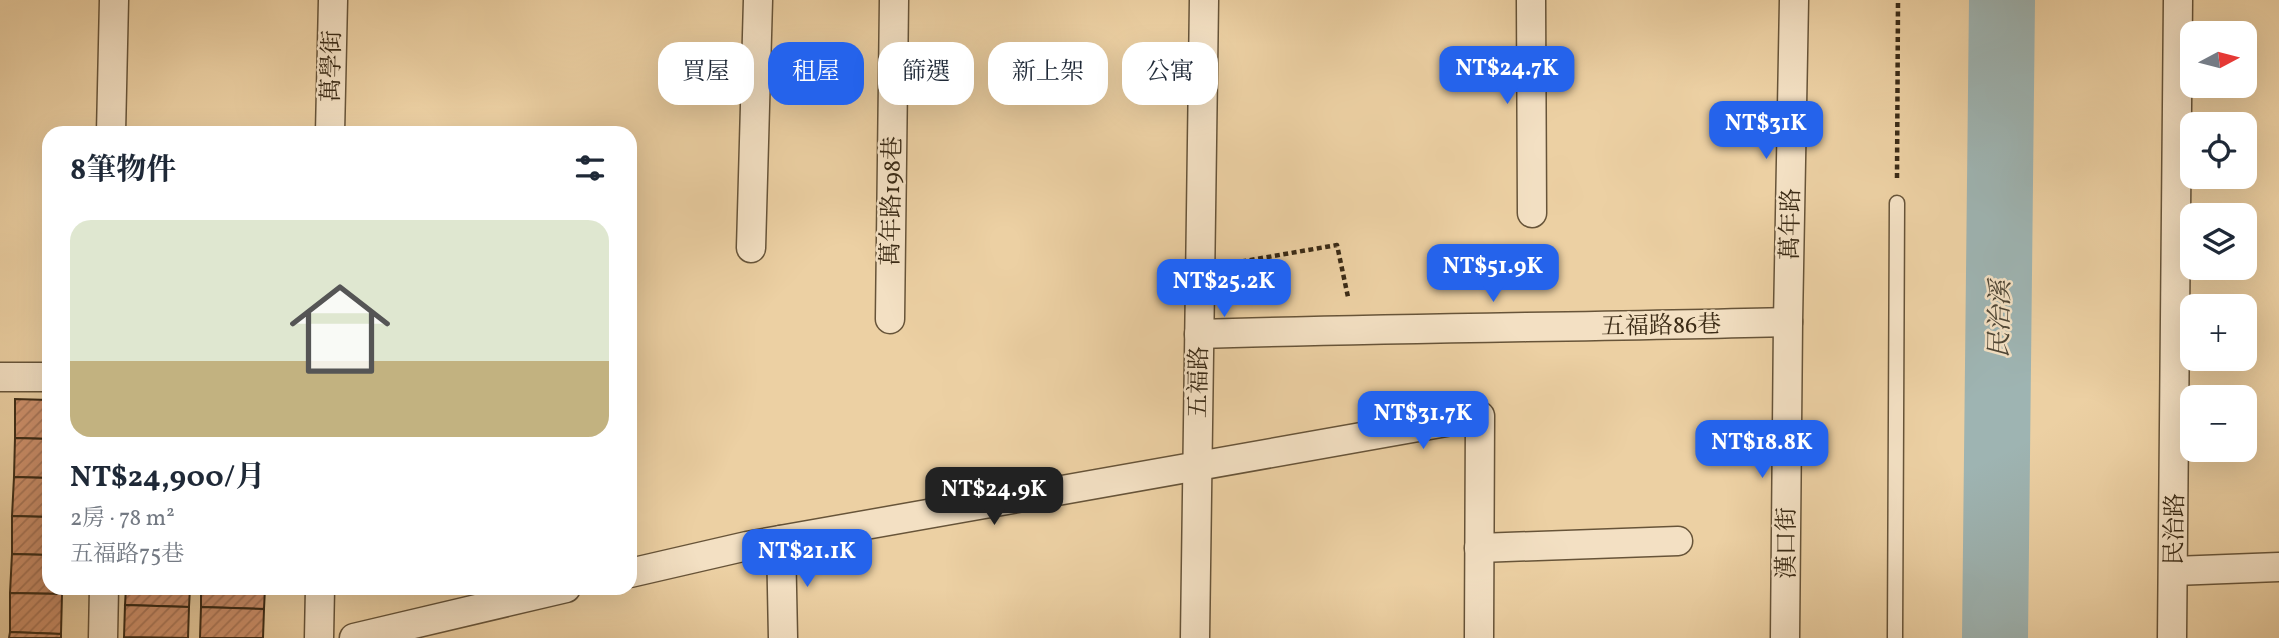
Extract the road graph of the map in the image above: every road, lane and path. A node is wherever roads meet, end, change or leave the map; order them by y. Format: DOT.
graph roads {
  1 [pos="114,0"];
  2 [pos="333,0"];
  3 [pos="758,0"];
  4 [pos="894,0"];
  5 [pos="1204,0"];
  6 [pos="1531,0"];
  7 [pos="1794,0"];
  8 [pos="1898,0"];
  9 [pos="2178,0"];
  10 [pos="111,126"];
  11 [pos="330,126"];
  12 [pos="1897,202"];
  13 [pos="1531,213"];
  14 [pos="751,248"];
  15 [pos="1200,268"];
  16 [pos="890,319"];
  17 [pos="1788,323"];
  18 [pos="1355,329"];
  19 [pos="1199,334"];
  20 [pos="0,377"];
  21 [pos="42,377"];
  22 [pos="1197,466"];
  23 [pos="781,540"];
  24 [pos="1678,541"];
  25 [pos="1479,548"];
  26 [pos="2279,567"];
  27 [pos="637,571"];
  28 [pos="2174,571"];
  29 [pos="104,595"];
  30 [pos="320,595"];
  31 [pos="536,595"];
  32 [pos="103,638"];
  33 [pos="319,638"];
  34 [pos="354,638"];
  35 [pos="783,638"];
  36 [pos="1195,638"];
  37 [pos="1479,638"];
  38 [pos="1785,638"];
  39 [pos="1895,638"];
  40 [pos="2172,638"];
  1 -- 10 [label="street"];
  2 -- 11 [label="street, 萬學街"];
  3 -- 14 [label="street"];
  4 -- 16 [label="street, 萬年路198巷"];
  5 -- 15 [label="street, 五福路"];
  6 -- 13 [label="street"];
  7 -- 17 [label="street, 萬年路"];
  8 -- 12 [label="path"];
  9 -- 28 [label="street, 民治路"];
  12 -- 39 [label="lane"];
  15 -- 18 [label="path"];
  15 -- 19 [label="street, 五福路"];
  17 -- 18 [label="street, 五福路86巷"];
  17 -- 38 [label="street, 漢口街"];
  18 -- 19 [label="street, 五福路86巷"];
  19 -- 22 [label="street, 五福路"];
  20 -- 21 [label="street"];
  22 -- 23 [label="street"];
  22 -- 25 [label="street"];
  22 -- 36 [label="street, 五福路"];
  23 -- 27 [label="street"];
  23 -- 35 [label="street"];
  24 -- 25 [label="street"];
  25 -- 37 [label="street"];
  26 -- 28 [label="street"];
  28 -- 40 [label="street, 民治路"];
  29 -- 32 [label="street"];
  30 -- 33 [label="street"];
  31 -- 34 [label="street"];
}
